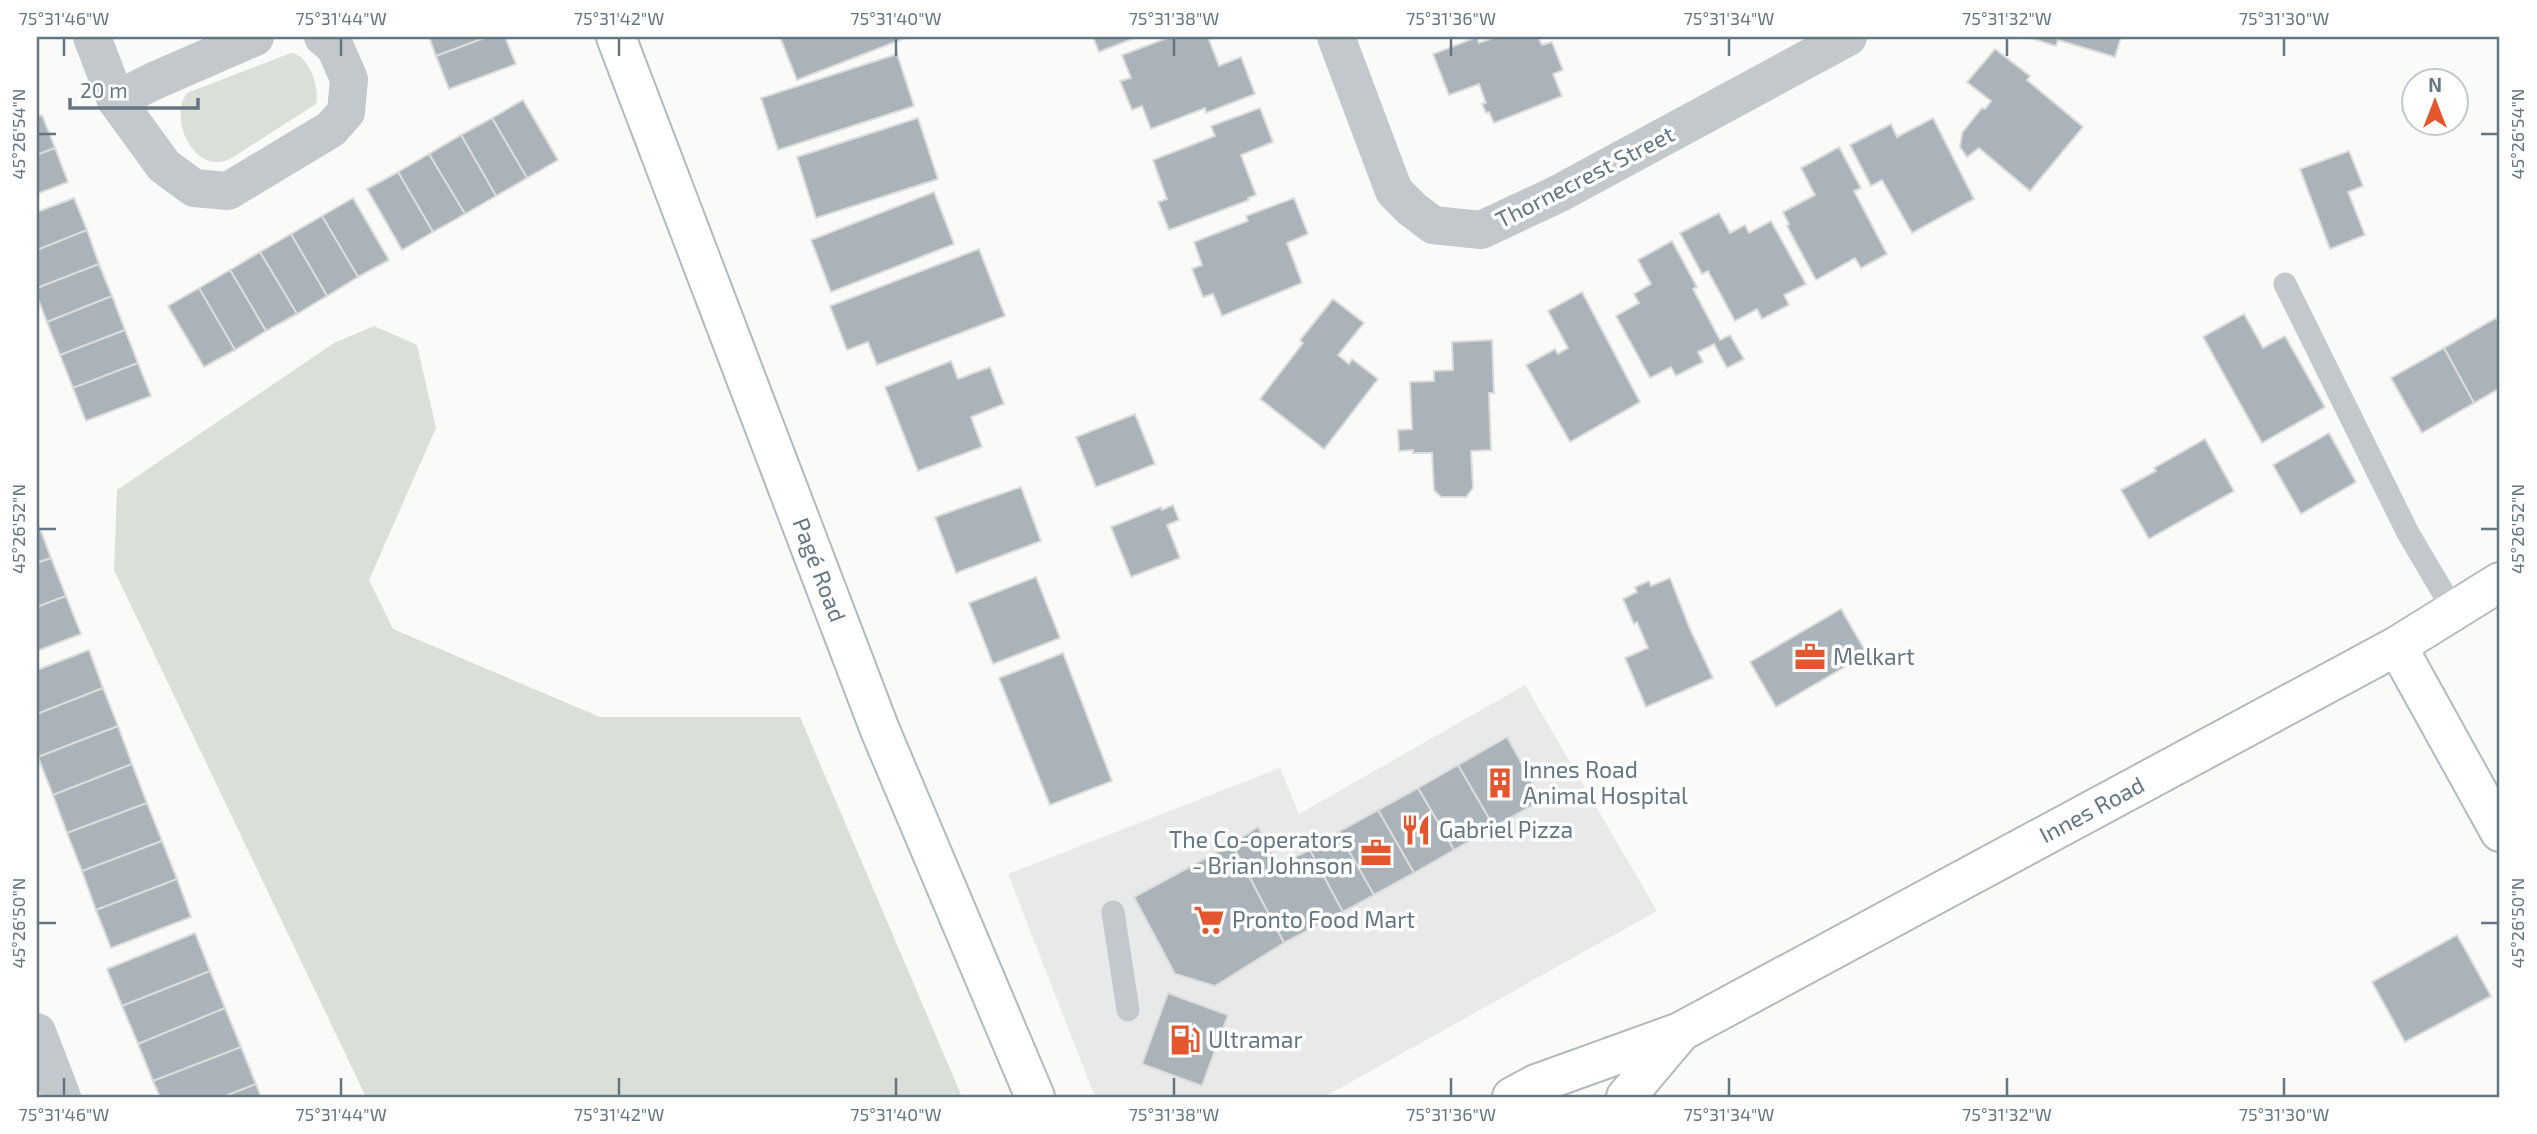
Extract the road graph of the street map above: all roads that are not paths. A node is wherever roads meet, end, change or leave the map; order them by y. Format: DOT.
graph roads {
  1 [pos="92,37"];
  2 [pos="256,37"];
  3 [pos="323,37"];
  4 [pos="617,37"];
  5 [pos="1336,37"];
  6 [pos="1848,37"];
  7 [pos="116,100"];
  8 [pos="2285,284"];
  9 [pos="2500,582"];
  10 [pos="2454,611"];
  11 [pos="2397,646"];
  12 [pos="2500,832"];
  13 [pos="1113,912"];
  14 [pos="1128,1010"];
  15 [pos="37,1032"];
  16 [pos="1680,1032"];
  17 [pos="62,1097"];
  18 [pos="1035,1097"];
  19 [pos="1512,1097"];
  20 [pos="1626,1097"];
  1 -- 7 [label="street"];
  2 -- 7 [label="street"];
  3 -- 7 [label="street"];
  4 -- 18 [label="street, Pagé Road"];
  5 -- 6 [label="street, Thornecrest Street"];
  8 -- 10 [label="lane"];
  9 -- 10 [label="street, Innes Road"];
  10 -- 11 [label="street, Innes Road"];
  11 -- 12 [label="street"];
  11 -- 16 [label="street, Innes Road"];
  13 -- 14 [label="lane"];
  15 -- 17 [label="street"];
  16 -- 19 [label="street, Innes Road"];
  16 -- 20 [label="street, Innes Road"];
}
